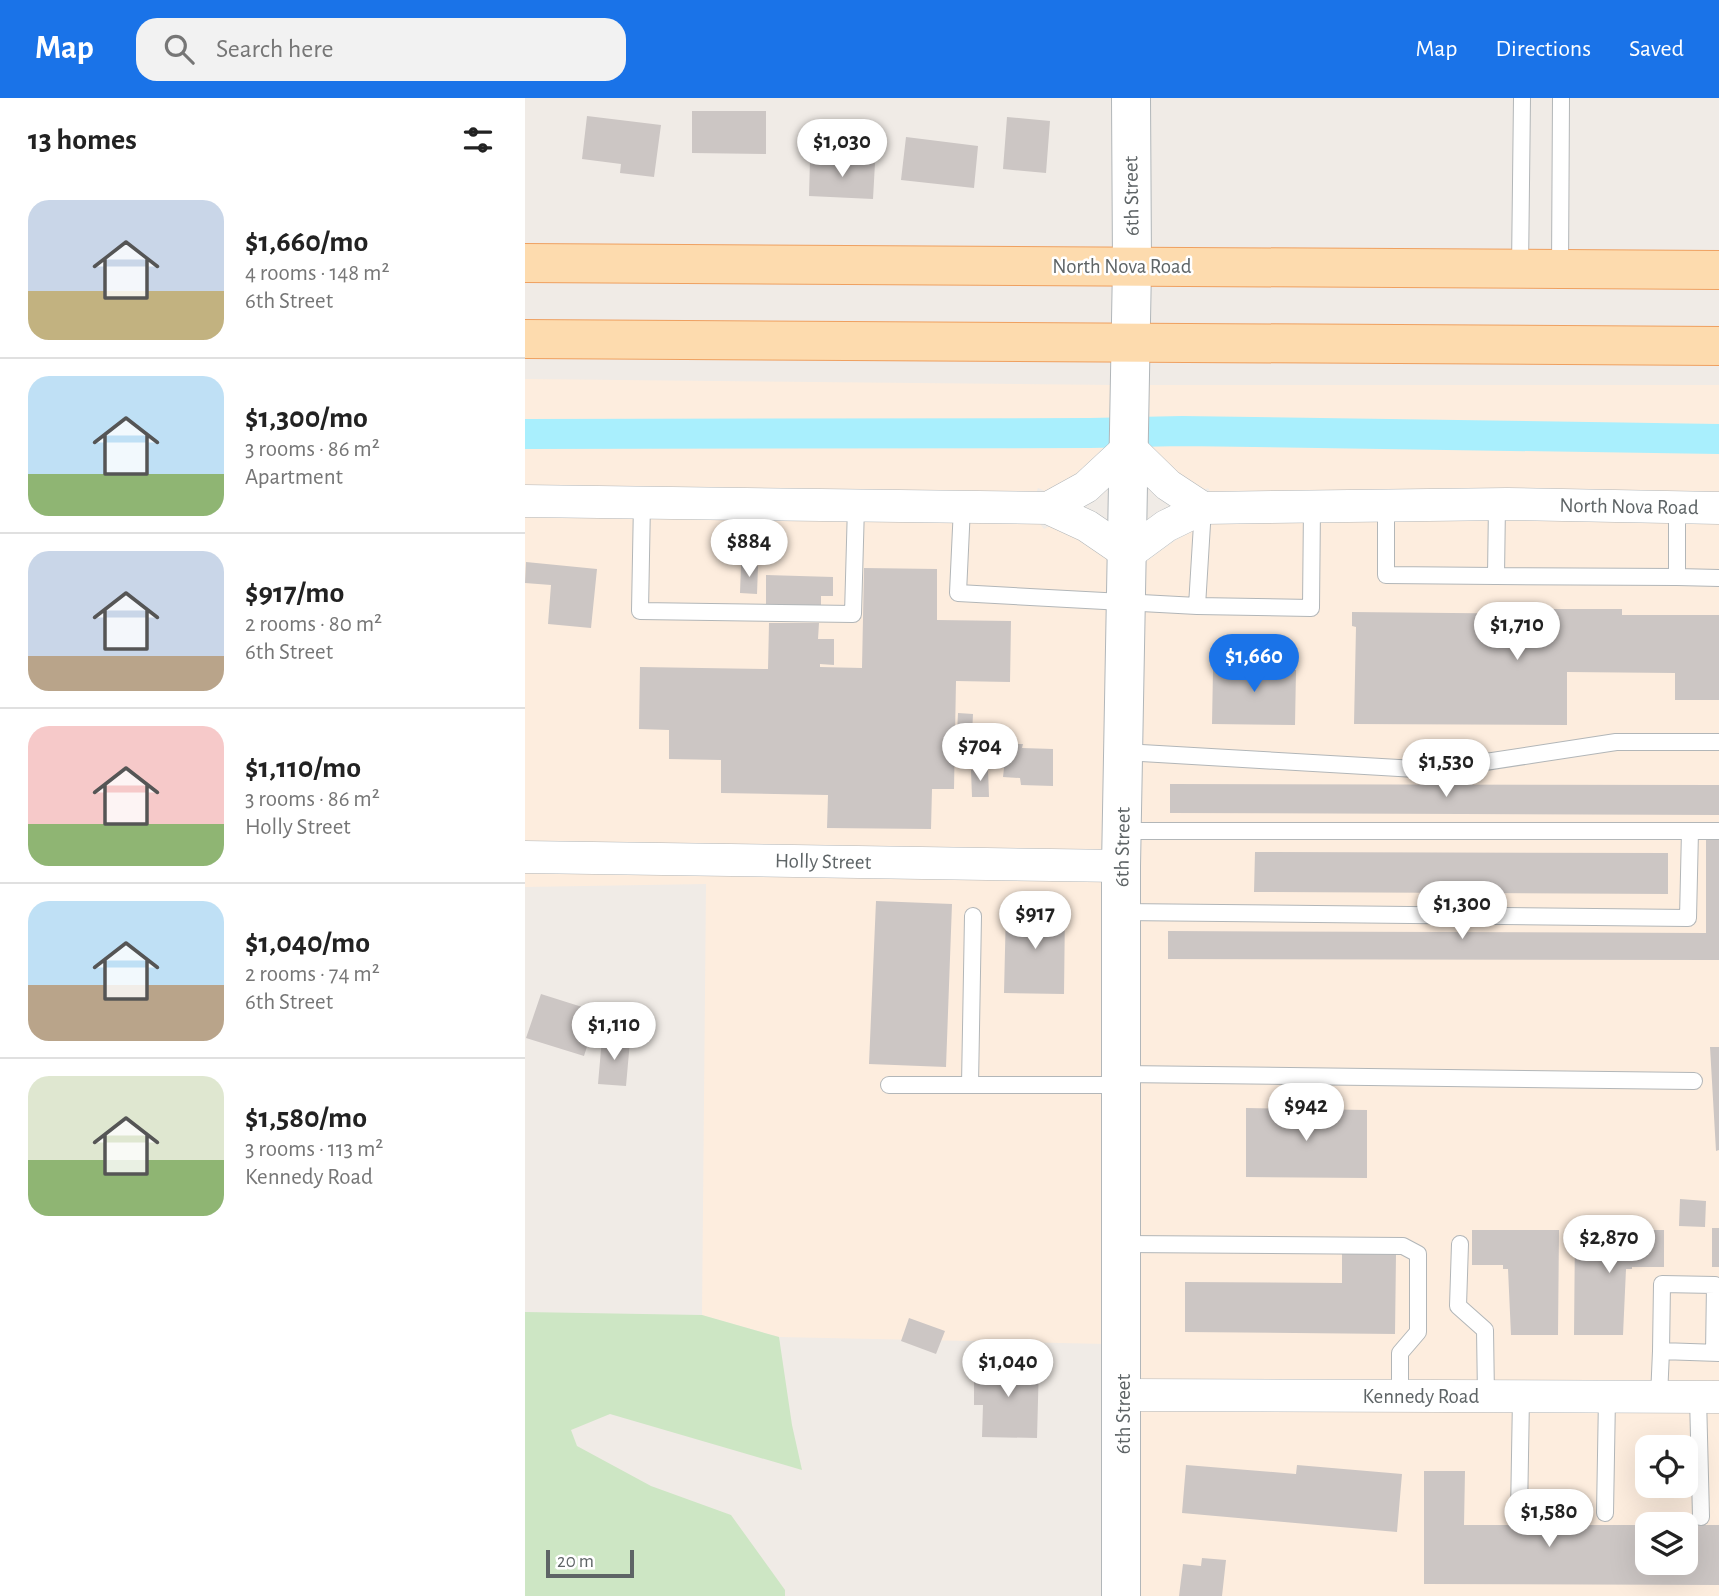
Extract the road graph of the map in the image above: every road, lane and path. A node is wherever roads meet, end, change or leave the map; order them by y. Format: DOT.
graph roads {
  1 [pos="1131,98"];
  2 [pos="1523,98"];
  3 [pos="1561,98"];
  4 [pos="525,263"];
  5 [pos="1132,266"];
  6 [pos="1520,269"];
  7 [pos="1560,269"];
  8 [pos="1719,270"];
  9 [pos="525,340"];
  10 [pos="1130,344"];
  11 [pos="1719,346"];
  12 [pos="1129,447"];
  13 [pos="525,500"];
  14 [pos="642,502"];
  15 [pos="1497,504"];
  16 [pos="856,506"];
  17 [pos="1386,506"];
  18 [pos="962,507"];
  19 [pos="1312,507"];
  20 [pos="1048,508"];
  21 [pos="1203,508"];
  22 [pos="1677,508"];
  23 [pos="1719,508"];
  24 [pos="1128,554"];
  25 [pos="1496,576"];
  26 [pos="1677,577"];
  27 [pos="1719,578"];
  28 [pos="1126,603"];
  29 [pos="1197,606"];
  30 [pos="1719,742"];
  31 [pos="1123,752"];
  32 [pos="1689,831"];
  33 [pos="1719,831"];
  34 [pos="1122,849"];
  35 [pos="525,856"];
  36 [pos="1121,912"];
  37 [pos="973,916"];
  38 [pos="1122,1080"];
  39 [pos="1694,1081"];
  40 [pos="889,1085"];
  41 [pos="970,1085"];
  42 [pos="1123,1244"];
  43 [pos="1459,1244"];
  44 [pos="1661,1351"];
  45 [pos="1716,1353"];
  46 [pos="1123,1395"];
  47 [pos="1486,1396"];
  48 [pos="1399,1397"];
  49 [pos="1521,1397"];
  50 [pos="1607,1397"];
  51 [pos="1659,1397"];
  52 [pos="1709,1397"];
  53 [pos="1605,1513"];
  54 [pos="1519,1514"];
  55 [pos="1701,1517"];
  56 [pos="1121,1596"];
  1 -- 5 [label="street, 6th Street"];
  2 -- 6 [label="lane"];
  3 -- 7 [label="lane"];
  4 -- 5 [label="main road, North Nova Road"];
  5 -- 6 [label="main road, North Nova Road"];
  5 -- 10 [label="street, 6th Street"];
  6 -- 7 [label="main road, North Nova Road"];
  7 -- 8 [label="main road, North Nova Road"];
  9 -- 10 [label="main road"];
  10 -- 11 [label="main road"];
  10 -- 12 [label="street, 6th Street"];
  12 -- 20 [label="street"];
  12 -- 21 [label="street"];
  12 -- 24 [label="street, 6th Street"];
  13 -- 14 [label="street"];
  14 -- 16 [label="street"];
  14 -- 16 [label="lane"];
  15 -- 17 [label="street, North Nova Road"];
  15 -- 22 [label="street, North Nova Road"];
  15 -- 25 [label="lane"];
  16 -- 18 [label="street"];
  17 -- 19 [label="street, North Nova Road"];
  17 -- 25 [label="lane"];
  18 -- 20 [label="street"];
  18 -- 28 [label="lane"];
  19 -- 21 [label="street, North Nova Road"];
  19 -- 29 [label="lane"];
  20 -- 24 [label="street"];
  21 -- 24 [label="street"];
  21 -- 29 [label="lane"];
  22 -- 23 [label="street, North Nova Road"];
  22 -- 26 [label="lane"];
  24 -- 28 [label="street, 6th Street"];
  25 -- 26 [label="lane"];
  26 -- 27 [label="lane"];
  28 -- 29 [label="lane"];
  28 -- 31 [label="street, 6th Street"];
  30 -- 31 [label="lane"];
  31 -- 34 [label="street, 6th Street"];
  32 -- 33 [label="lane"];
  32 -- 34 [label="lane"];
  32 -- 36 [label="lane"];
  34 -- 35 [label="street, Holly Street"];
  34 -- 36 [label="street, 6th Street"];
  36 -- 38 [label="street, 6th Street"];
  37 -- 41 [label="lane"];
  38 -- 39 [label="lane"];
  38 -- 41 [label="lane"];
  38 -- 42 [label="street, 6th Street"];
  40 -- 41 [label="lane"];
  42 -- 46 [label="street, 6th Street"];
  42 -- 48 [label="lane"];
  43 -- 47 [label="lane"];
  44 -- 45 [label="lane"];
  44 -- 45 [label="lane"];
  44 -- 51 [label="lane"];
  46 -- 48 [label="street, Kennedy Road"];
  46 -- 56 [label="street, 6th Street"];
  47 -- 48 [label="street, Kennedy Road"];
  47 -- 49 [label="street, Kennedy Road"];
  49 -- 50 [label="street, Kennedy Road"];
  49 -- 54 [label="lane"];
  50 -- 51 [label="street, Kennedy Road"];
  50 -- 53 [label="lane"];
  51 -- 52 [label="street, Kennedy Road"];
  52 -- 55 [label="lane"];
}
